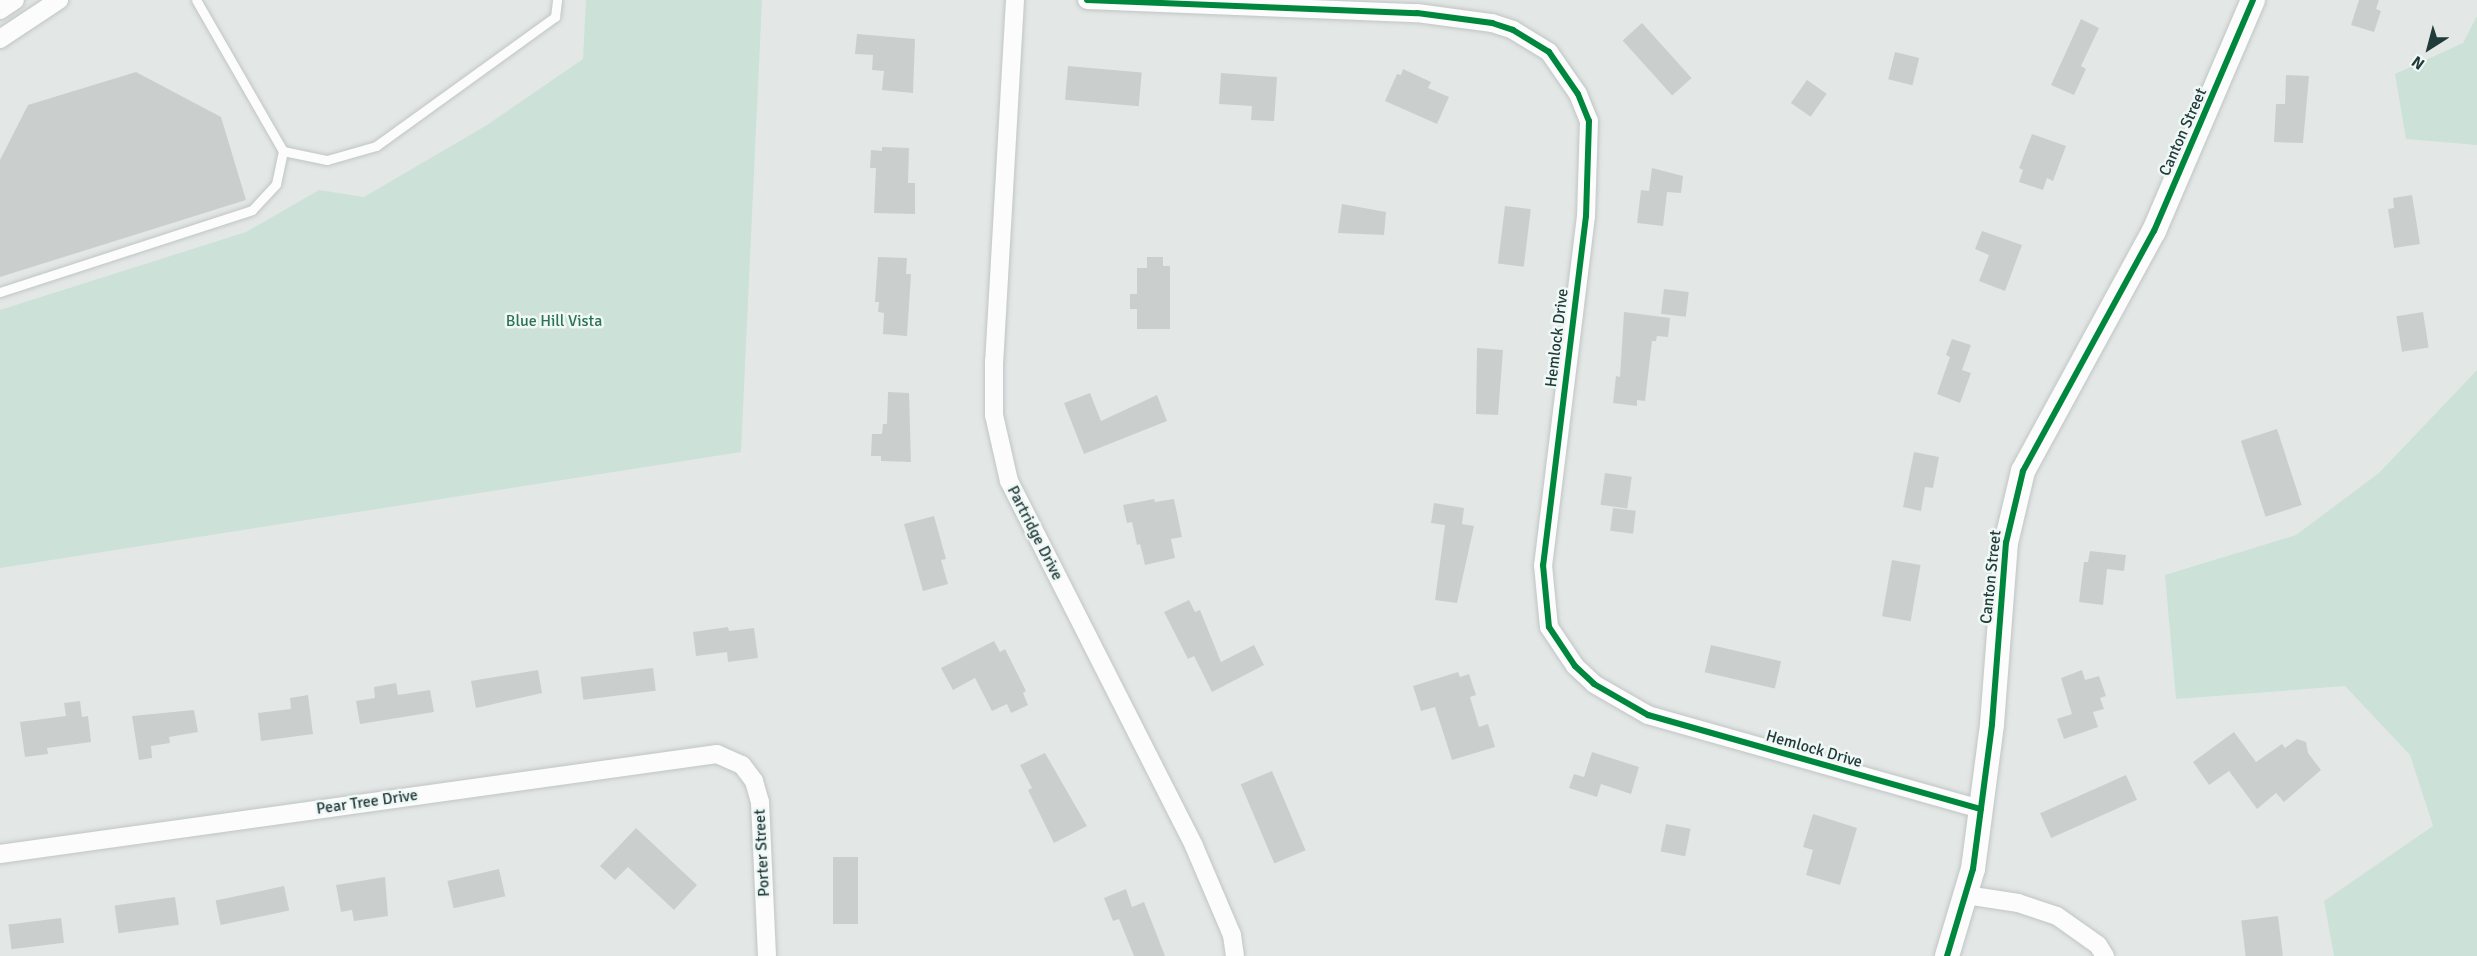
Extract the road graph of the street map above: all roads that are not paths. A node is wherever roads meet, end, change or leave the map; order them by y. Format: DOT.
graph roads {
  1 [pos="15,0"];
  2 [pos="59,0"];
  3 [pos="196,0"];
  4 [pos="556,0"];
  5 [pos="1015,0"];
  6 [pos="1086,0"];
  7 [pos="2253,0"];
  8 [pos="0,10"];
  9 [pos="0,39"];
  10 [pos="283,151"];
  11 [pos="0,292"];
  12 [pos="734,759"];
  13 [pos="1981,809"];
  14 [pos="0,854"];
  15 [pos="1966,895"];
  16 [pos="767,956"];
  17 [pos="1235,956"];
  18 [pos="1947,956"];
  19 [pos="2105,956"];
  1 -- 8 [label="street"];
  2 -- 9 [label="street"];
  3 -- 10 [label="lane"];
  4 -- 10 [label="lane"];
  5 -- 17 [label="street, Partridge Drive"];
  6 -- 13 [label="street, Hemlock Drive"];
  7 -- 13 [label="main road, Canton Street"];
  10 -- 11 [label="lane"];
  12 -- 14 [label="street, Pear Tree Drive"];
  12 -- 16 [label="street, Porter Street"];
  13 -- 15 [label="main road, Canton Street"];
  15 -- 18 [label="main road, Canton Street"];
  15 -- 19 [label="street"];
}
